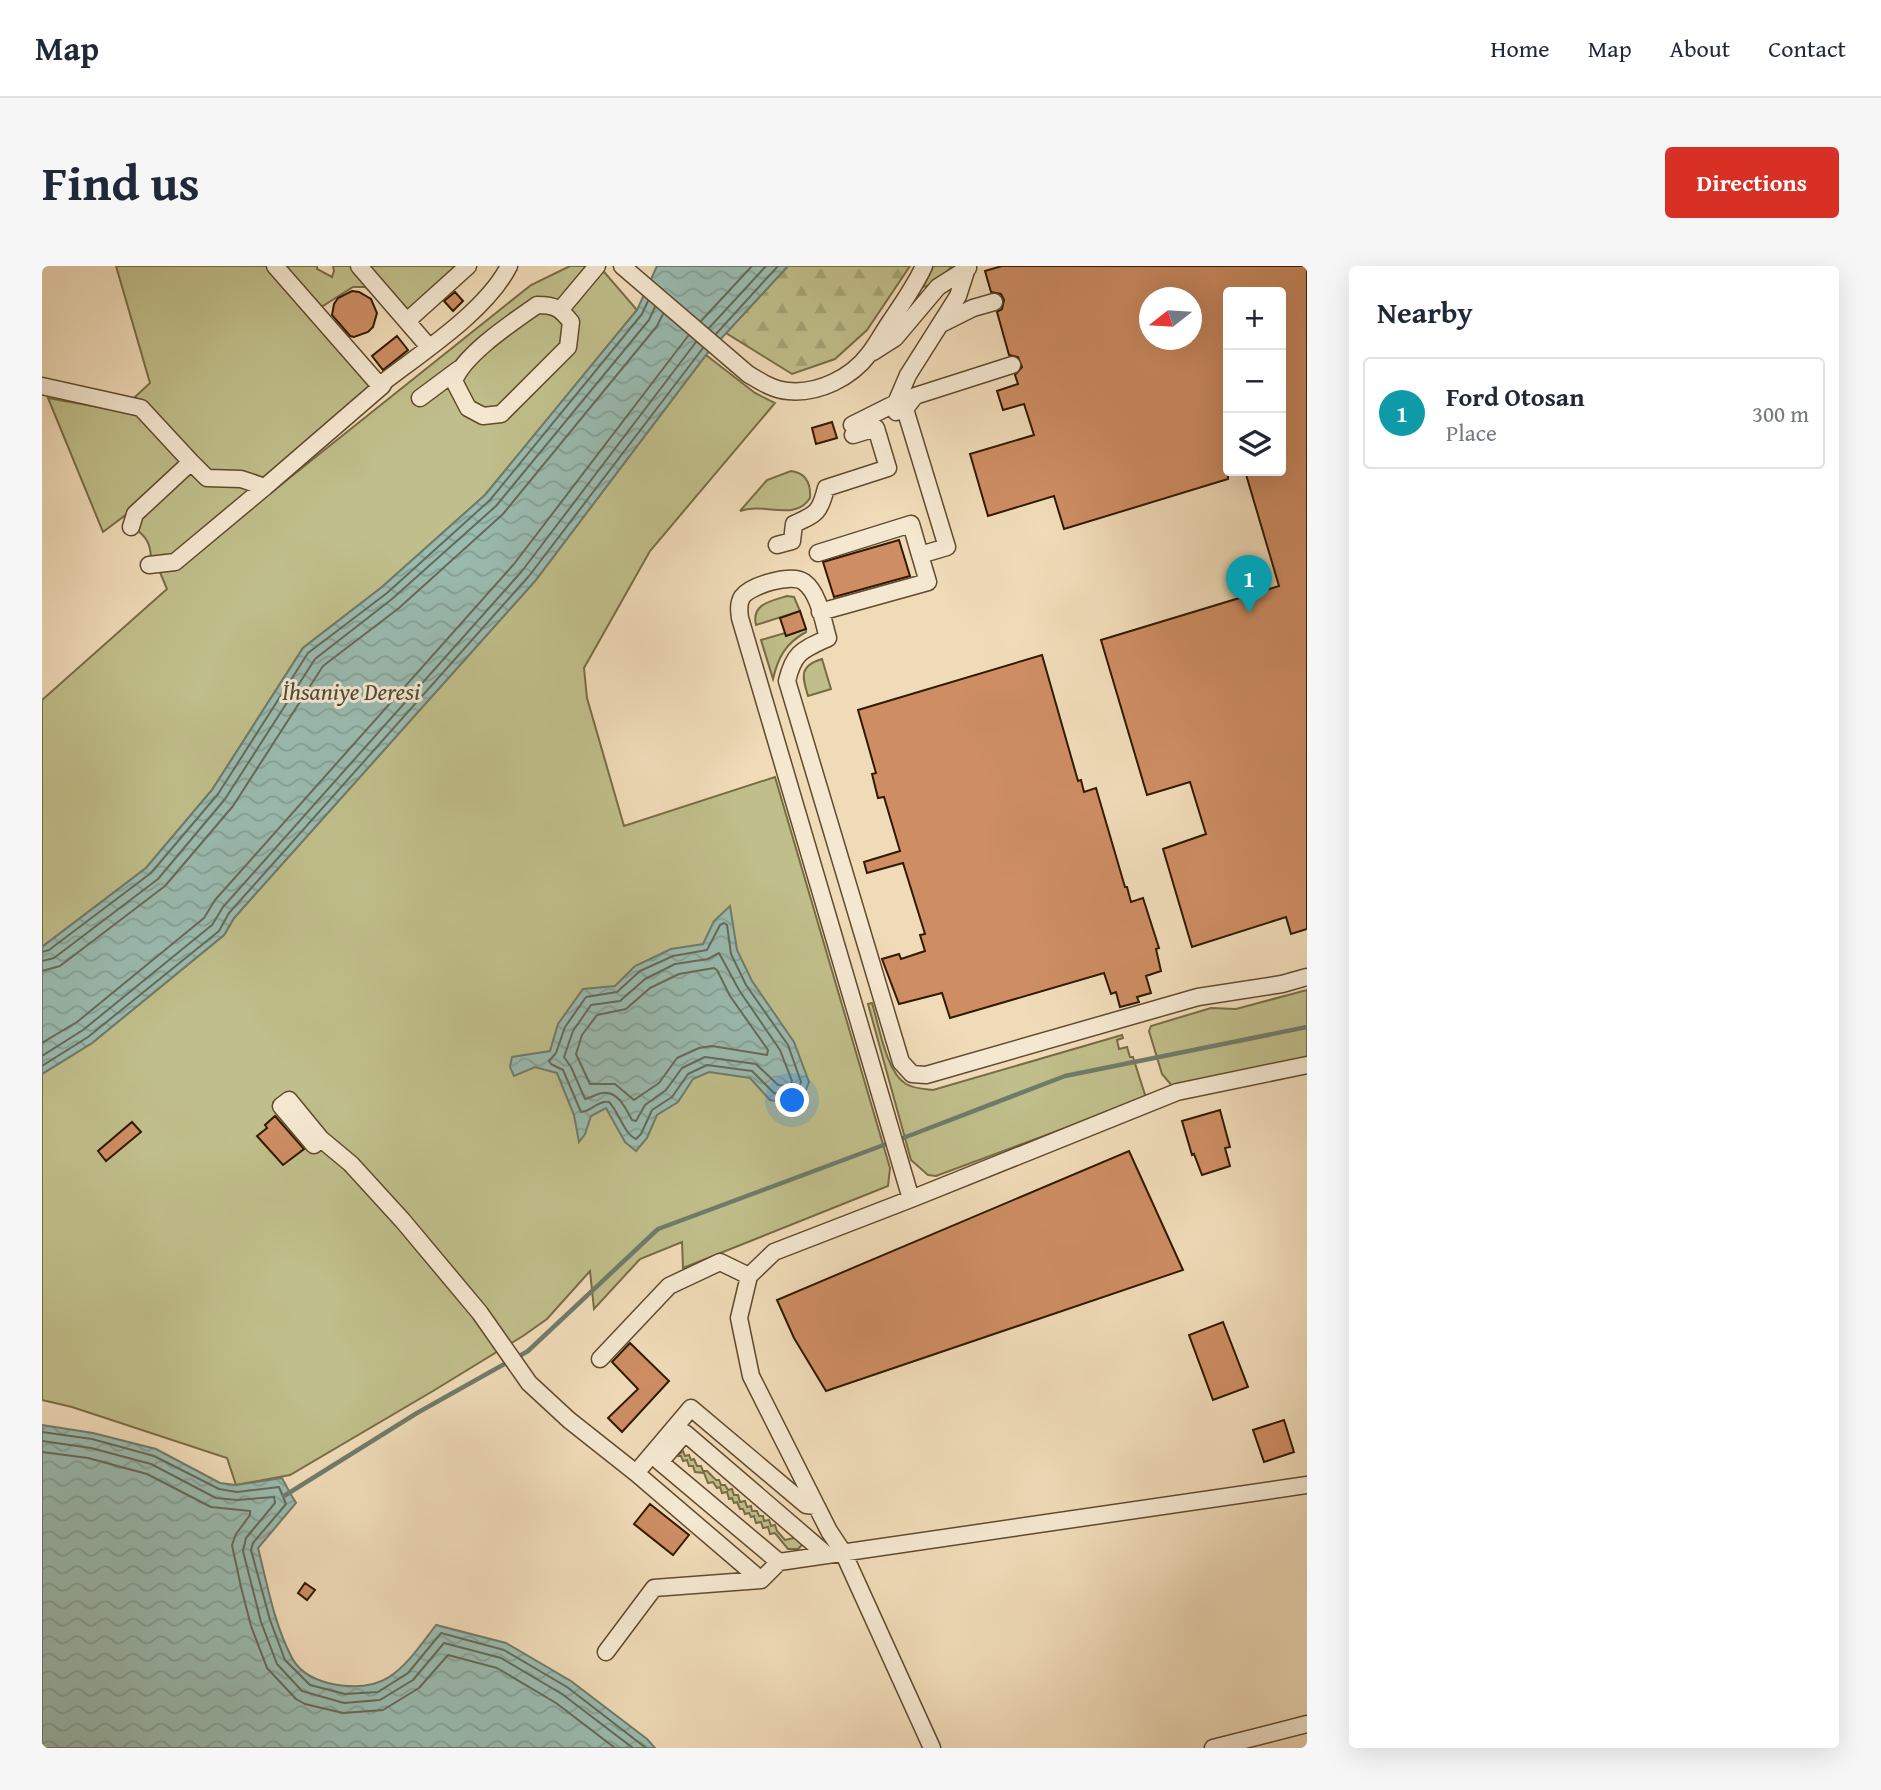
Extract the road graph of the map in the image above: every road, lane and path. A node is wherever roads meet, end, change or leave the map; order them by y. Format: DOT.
graph roads {
  1 [pos="275,266"];
  2 [pos="359,266"];
  3 [pos="468,266"];
  4 [pos="509,266"];
  5 [pos="597,266"];
  6 [pos="622,266"];
  7 [pos="924,266"];
  8 [pos="968,269"];
  9 [pos="994,302"];
  10 [pos="561,309"];
  11 [pos="407,321"];
  12 [pos="940,324"];
  13 [pos="429,347"];
  14 [pos="868,355"];
  15 [pos="1012,365"];
  16 [pos="458,369"];
  17 [pos="42,386"];
  18 [pos="382,387"];
  19 [pos="420,398"];
  20 [pos="905,409"];
  21 [pos="876,428"];
  22 [pos="191,462"];
  23 [pos="265,487"];
  24 [pos="131,527"];
  25 [pos="777,545"];
  26 [pos="818,553"];
  27 [pos="920,555"];
  28 [pos="149,565"];
  29 [pos="820,612"];
  30 [pos="1307,977"];
  31 [pos="1307,1065"];
  32 [pos="321,1139"];
  33 [pos="911,1199"];
  34 [pos="749,1276"];
  35 [pos="600,1359"];
  36 [pos="636,1473"];
  37 [pos="1307,1485"];
  38 [pos="816,1506"];
  39 [pos="835,1553"];
  40 [pos="779,1562"];
  41 [pos="761,1580"];
  42 [pos="606,1652"];
  43 [pos="1307,1724"];
  44 [pos="932,1748"];
  45 [pos="1213,1748"];
  1 -- 18 [label="street"];
  2 -- 11 [label="street"];
  3 -- 11 [label="street"];
  4 -- 13 [label="street"];
  5 -- 10 [label="street"];
  6 -- 14 [label="street"];
  7 -- 14 [label="street"];
  8 -- 12 [label="street"];
  8 -- 14 [label="street"];
  9 -- 12 [label="street"];
  10 -- 16 [label="street"];
  10 -- 16 [label="street"];
  11 -- 13 [label="street"];
  12 -- 21 [label="street"];
  13 -- 18 [label="street"];
  15 -- 20 [label="street"];
  16 -- 19 [label="street"];
  17 -- 22 [label="street"];
  18 -- 23 [label="street"];
  20 -- 21 [label="street"];
  20 -- 27 [label="street"];
  21 -- 25 [label="street"];
  22 -- 23 [label="street"];
  22 -- 24 [label="street"];
  23 -- 28 [label="street"];
  26 -- 27 [label="street"];
  27 -- 29 [label="street"];
  29 -- 30 [label="street"];
  29 -- 33 [label="street"];
  31 -- 33 [label="street"];
  32 -- 36 [label="street"];
  33 -- 34 [label="street"];
  34 -- 35 [label="street"];
  34 -- 38 [label="street"];
  36 -- 38 [label="street"];
  36 -- 41 [label="street"];
  37 -- 39 [label="street"];
  38 -- 39 [label="street"];
  39 -- 40 [label="street"];
  39 -- 40 [label="street"];
  39 -- 44 [label="street"];
  40 -- 41 [label="street"];
  41 -- 42 [label="street"];
  43 -- 45 [label="street"];
}
